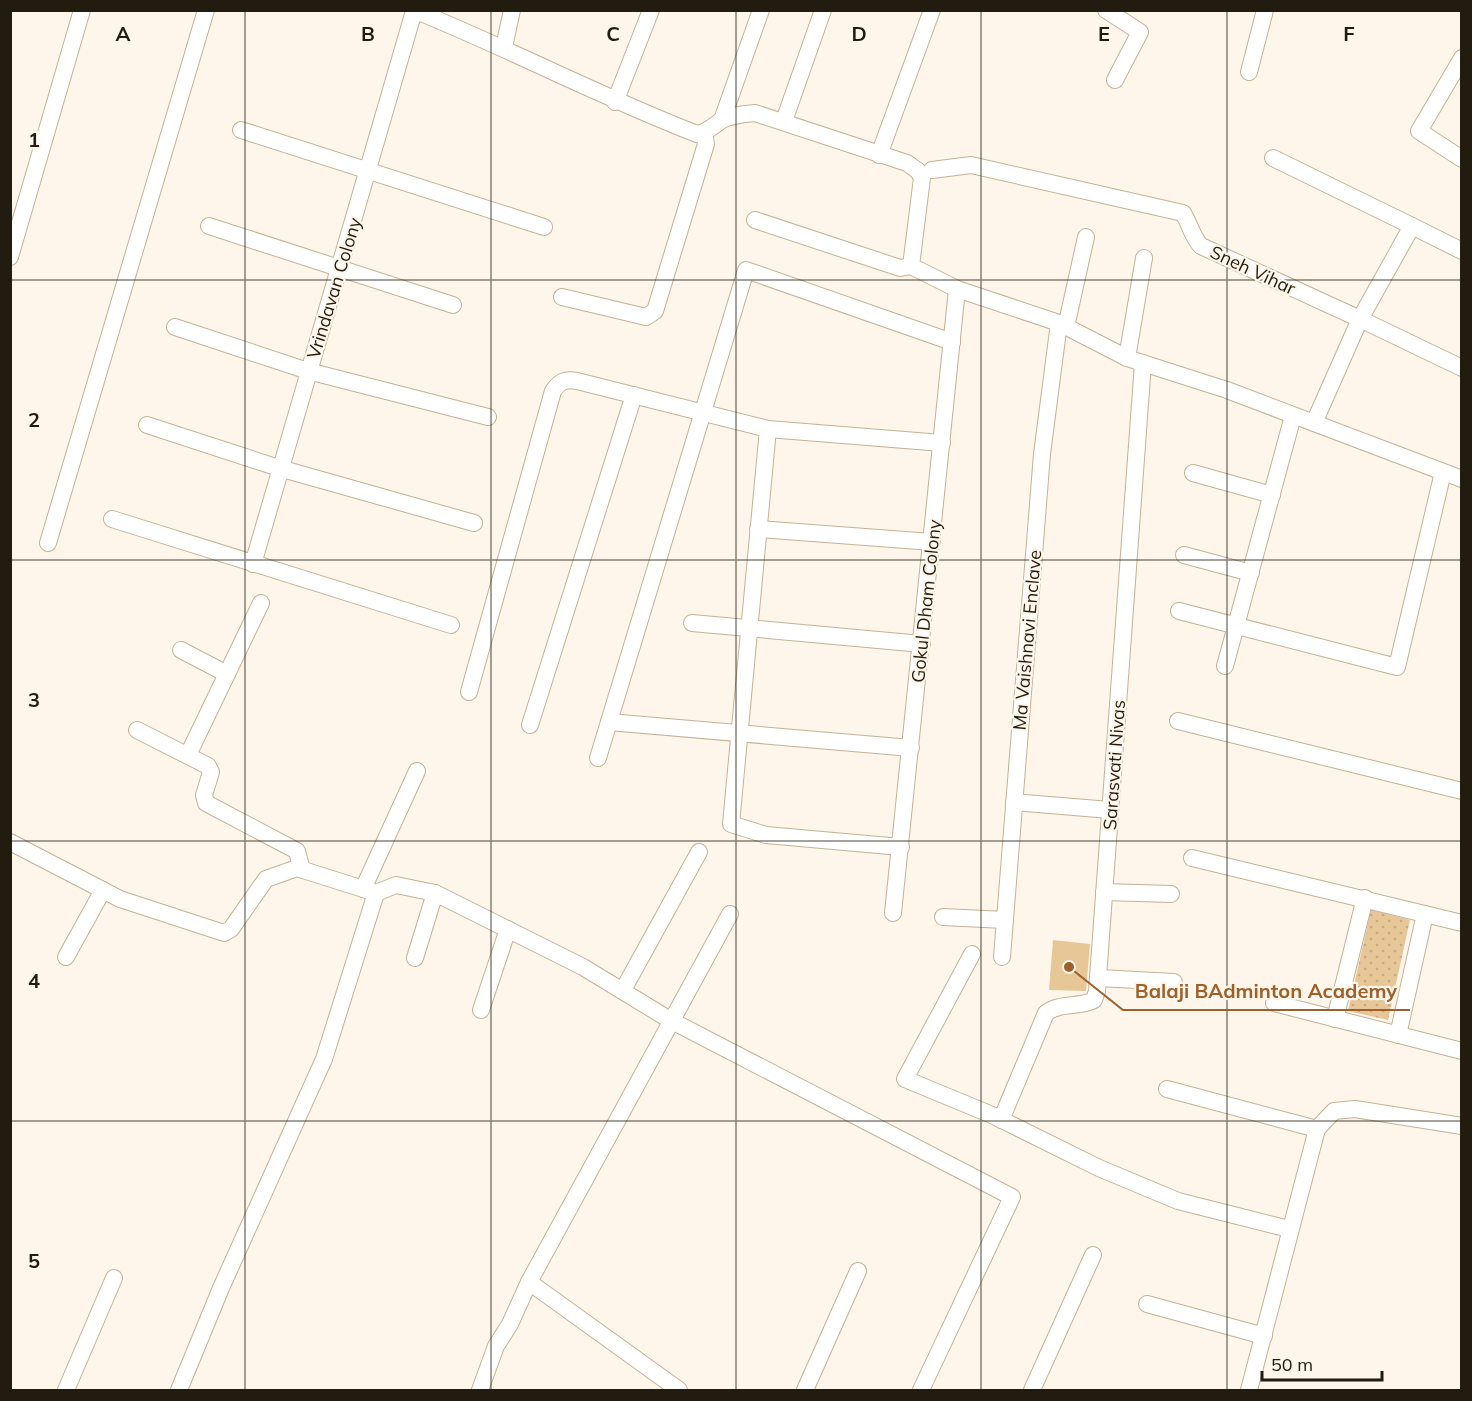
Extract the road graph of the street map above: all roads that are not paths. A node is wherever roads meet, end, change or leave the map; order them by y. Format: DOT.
graph roads {
  1 [pos="82,10"];
  2 [pos="206,10"];
  3 [pos="512,10"];
  4 [pos="651,10"];
  5 [pos="761,10"];
  6 [pos="823,10"];
  7 [pos="932,10"];
  8 [pos="1106,10"];
  9 [pos="1265,10"];
  10 [pos="414,11"];
  11 [pos="504,47"];
  12 [pos="1461,58"];
  13 [pos="1249,72"];
  14 [pos="1115,80"];
  15 [pos="615,102"];
  16 [pos="722,120"];
  17 [pos="784,121"];
  18 [pos="240,130"];
  19 [pos="704,133"];
  20 [pos="879,155"];
  21 [pos="1273,158"];
  22 [pos="1461,159"];
  23 [pos="932,170"];
  24 [pos="369,172"];
  25 [pos="755,220"];
  26 [pos="209,226"];
  27 [pos="1412,226"];
  28 [pos="544,227"];
  29 [pos="1086,237"];
  30 [pos="1461,251"];
  31 [pos="10,257"];
  32 [pos="1144,258"];
  33 [pos="911,266"];
  34 [pos="339,269"];
  35 [pos="957,289"];
  36 [pos="561,297"];
  37 [pos="453,305"];
  38 [pos="1360,319"];
  39 [pos="1063,325"];
  40 [pos="176,327"];
  41 [pos="952,342"];
  42 [pos="1135,360"];
  43 [pos="1461,368"];
  44 [pos="308,371"];
  45 [pos="634,395"];
  46 [pos="702,412"];
  47 [pos="1293,416"];
  48 [pos="488,417"];
  49 [pos="1314,423"];
  50 [pos="147,424"];
  51 [pos="768,429"];
  52 [pos="942,443"];
  53 [pos="279,468"];
  54 [pos="1443,472"];
  55 [pos="1193,473"];
  56 [pos="1461,479"];
  57 [pos="1272,495"];
  58 [pos="112,519"];
  59 [pos="474,523"];
  60 [pos="758,529"];
  61 [pos="932,542"];
  62 [pos="48,543"];
  63 [pos="1184,555"];
  64 [pos="253,564"];
  65 [pos="1251,573"];
  66 [pos="261,603"];
  67 [pos="1179,611"];
  68 [pos="692,623"];
  69 [pos="451,625"];
  70 [pos="749,628"];
  71 [pos="1236,628"];
  72 [pos="922,644"];
  73 [pos="181,650"];
  74 [pos="1226,666"];
  75 [pos="227,674"];
  76 [pos="469,692"];
  77 [pos="1178,721"];
  78 [pos="609,722"];
  79 [pos="530,725"];
  80 [pos="136,730"];
  81 [pos="740,732"];
  82 [pos="911,748"];
  83 [pos="188,755"];
  84 [pos="598,758"];
  85 [pos="417,771"];
  86 [pos="1461,792"];
  87 [pos="1014,802"];
  88 [pos="1110,810"];
  89 [pos="10,842"];
  90 [pos="901,847"];
  91 [pos="699,852"];
  92 [pos="1192,858"];
  93 [pos="301,867"];
  94 [pos="103,890"];
  95 [pos="370,891"];
  96 [pos="1104,892"];
  97 [pos="435,893"];
  98 [pos="1171,894"];
  99 [pos="1365,898"];
  100 [pos="893,913"];
  101 [pos="730,914"];
  102 [pos="1425,914"];
  103 [pos="943,917"];
  104 [pos="1005,920"];
  105 [pos="1461,923"];
  106 [pos="508,929"];
  107 [pos="972,954"];
  108 [pos="66,957"];
  109 [pos="1002,957"];
  110 [pos="415,958"];
  111 [pos="1099,978"];
  112 [pos="1174,982"];
  113 [pos="622,990"];
  114 [pos="1274,1003"];
  115 [pos="481,1010"];
  116 [pos="1335,1019"];
  117 [pos="670,1020"];
  118 [pos="1398,1035"];
  119 [pos="1461,1052"];
  120 [pos="1167,1089"];
  121 [pos="1001,1120"];
  122 [pos="1461,1126"];
  123 [pos="1317,1129"];
  124 [pos="1289,1229"];
  125 [pos="1093,1255"];
  126 [pos="858,1271"];
  127 [pos="114,1278"];
  128 [pos="529,1282"];
  129 [pos="1147,1304"];
  130 [pos="1264,1336"];
  131 [pos="66,1390"];
  132 [pos="179,1390"];
  133 [pos="480,1390"];
  134 [pos="678,1390"];
  135 [pos="806,1390"];
  136 [pos="921,1390"];
  137 [pos="1032,1390"];
  138 [pos="1250,1390"];
  1 -- 31 [label="street"];
  2 -- 62 [label="street"];
  3 -- 11 [label="street"];
  4 -- 15 [label="street"];
  5 -- 16 [label="street"];
  6 -- 17 [label="street"];
  7 -- 20 [label="street"];
  8 -- 14 [label="street"];
  9 -- 13 [label="street"];
  10 -- 11 [label="street"];
  10 -- 24 [label="street, Vrindavan Colony"];
  11 -- 15 [label="street"];
  12 -- 22 [label="street"];
  15 -- 19 [label="street"];
  16 -- 17 [label="street"];
  16 -- 19 [label="street"];
  17 -- 20 [label="street"];
  18 -- 24 [label="street"];
  19 -- 36 [label="street"];
  20 -- 33 [label="street"];
  21 -- 27 [label="street"];
  23 -- 38 [label="street, Sneh Vihar"];
  24 -- 28 [label="street"];
  24 -- 34 [label="street, Vrindavan Colony"];
  25 -- 33 [label="street"];
  26 -- 34 [label="street"];
  27 -- 30 [label="street"];
  27 -- 38 [label="street"];
  29 -- 39 [label="street, Ma Vaishnavi Enclave"];
  32 -- 42 [label="street, Sarasvati Nivas"];
  33 -- 35 [label="street"];
  34 -- 37 [label="street"];
  34 -- 44 [label="street, Vrindavan Colony"];
  35 -- 39 [label="street"];
  35 -- 41 [label="street, Gokul Dham Colony"];
  38 -- 43 [label="street, Sneh Vihar"];
  38 -- 49 [label="street"];
  39 -- 42 [label="street"];
  39 -- 87 [label="street, Ma Vaishnavi Enclave"];
  40 -- 44 [label="street"];
  41 -- 46 [label="street"];
  41 -- 52 [label="street, Gokul Dham Colony"];
  42 -- 47 [label="street"];
  42 -- 88 [label="street, Sarasvati Nivas"];
  44 -- 48 [label="street"];
  44 -- 53 [label="street, Vrindavan Colony"];
  45 -- 46 [label="street"];
  45 -- 76 [label="street"];
  45 -- 79 [label="street"];
  46 -- 51 [label="street"];
  46 -- 78 [label="street"];
  47 -- 49 [label="street"];
  47 -- 57 [label="street"];
  49 -- 54 [label="street"];
  50 -- 53 [label="street"];
  51 -- 52 [label="street"];
  51 -- 60 [label="street"];
  52 -- 61 [label="street, Gokul Dham Colony"];
  53 -- 59 [label="street"];
  53 -- 64 [label="street, Vrindavan Colony"];
  54 -- 56 [label="street"];
  54 -- 71 [label="street"];
  55 -- 57 [label="street"];
  57 -- 65 [label="street"];
  58 -- 64 [label="street"];
  60 -- 61 [label="street"];
  60 -- 70 [label="street"];
  61 -- 72 [label="street, Gokul Dham Colony"];
  63 -- 65 [label="street"];
  64 -- 69 [label="street"];
  65 -- 71 [label="street"];
  66 -- 75 [label="street"];
  67 -- 71 [label="street"];
  68 -- 70 [label="street"];
  70 -- 72 [label="street"];
  70 -- 81 [label="street"];
  71 -- 74 [label="street"];
  72 -- 82 [label="street, Gokul Dham Colony"];
  73 -- 75 [label="street"];
  75 -- 83 [label="street"];
  77 -- 86 [label="street"];
  78 -- 81 [label="street"];
  78 -- 84 [label="street"];
  80 -- 83 [label="street"];
  81 -- 82 [label="street"];
  81 -- 90 [label="street"];
  82 -- 90 [label="street, Gokul Dham Colony"];
  83 -- 93 [label="street"];
  85 -- 95 [label="street"];
  87 -- 88 [label="street"];
  87 -- 104 [label="street, Ma Vaishnavi Enclave"];
  88 -- 96 [label="street, Sarasvati Nivas"];
  89 -- 94 [label="street"];
  90 -- 100 [label="street, Gokul Dham Colony"];
  91 -- 113 [label="street"];
  92 -- 99 [label="street"];
  93 -- 94 [label="street"];
  93 -- 95 [label="street"];
  94 -- 108 [label="street"];
  95 -- 97 [label="street"];
  95 -- 132 [label="street"];
  96 -- 98 [label="street"];
  96 -- 111 [label="street, Sarasvati Nivas"];
  97 -- 106 [label="street"];
  97 -- 110 [label="street"];
  99 -- 102 [label="street"];
  99 -- 116 [label="street"];
  101 -- 117 [label="street"];
  102 -- 105 [label="street"];
  102 -- 118 [label="street"];
  103 -- 104 [label="street"];
  104 -- 109 [label="street, Ma Vaishnavi Enclave"];
  106 -- 113 [label="street"];
  106 -- 115 [label="street"];
  107 -- 121 [label="street"];
  111 -- 112 [label="street"];
  111 -- 121 [label="street, Sarasvati Nivas"];
  113 -- 117 [label="street"];
  114 -- 116 [label="street"];
  116 -- 118 [label="street"];
  117 -- 128 [label="street"];
  117 -- 136 [label="street"];
  118 -- 119 [label="street"];
  120 -- 123 [label="street"];
  121 -- 124 [label="street"];
  122 -- 123 [label="street"];
  123 -- 124 [label="street"];
  124 -- 130 [label="street"];
  125 -- 137 [label="street"];
  126 -- 135 [label="street"];
  127 -- 131 [label="street"];
  128 -- 133 [label="street"];
  128 -- 134 [label="street"];
  129 -- 130 [label="street"];
  130 -- 138 [label="street"];
}
